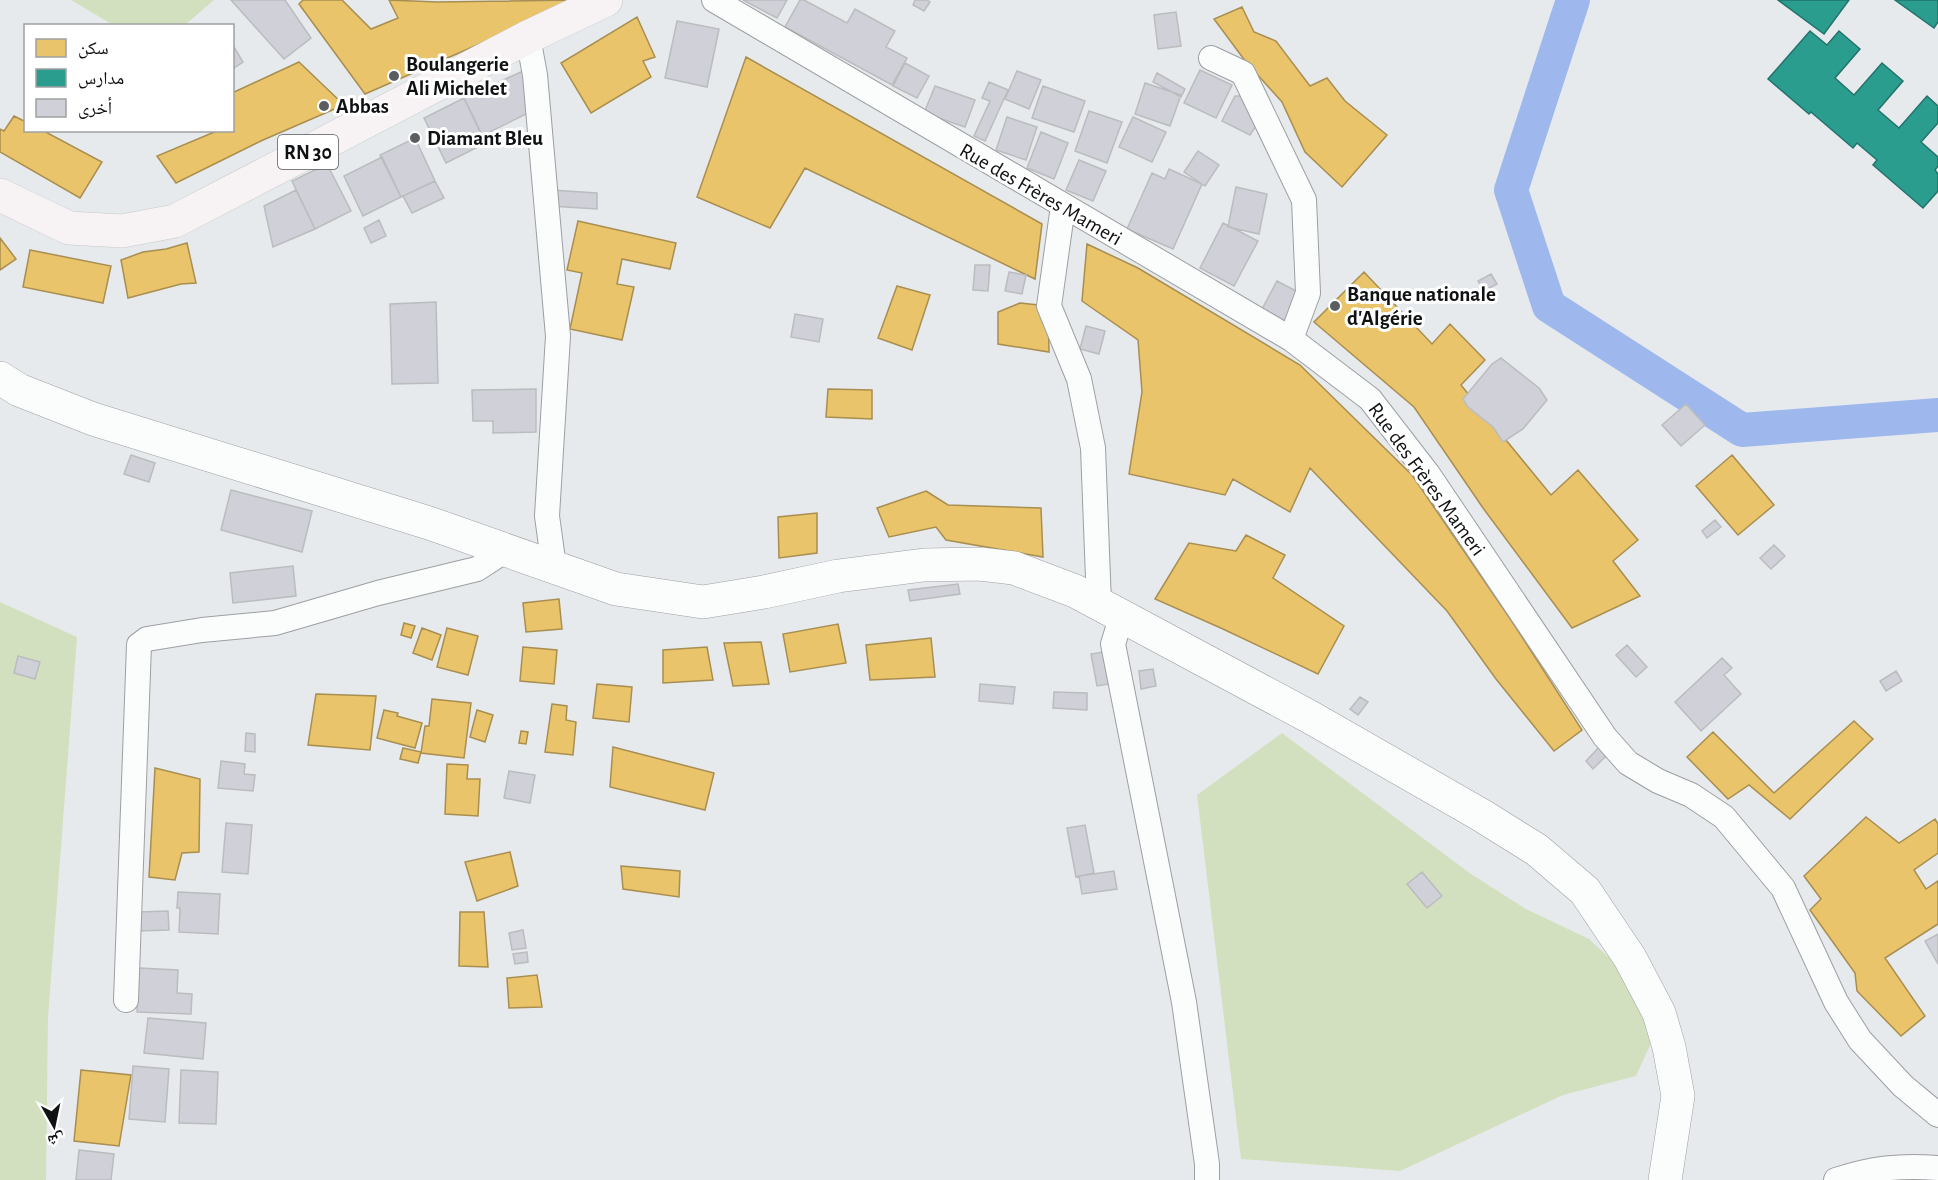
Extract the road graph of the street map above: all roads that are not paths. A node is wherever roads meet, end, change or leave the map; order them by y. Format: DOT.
graph roads {
  1 [pos="606,0"];
  2 [pos="714,0"];
  3 [pos="528,37"];
  4 [pos="1211,58"];
  5 [pos="0,195"];
  6 [pos="1063,206"];
  7 [pos="1291,339"];
  8 [pos="0,378"];
  9 [pos="506,550"];
  10 [pos="554,567"];
  11 [pos="1110,610"];
  12 [pos="126,1000"];
  13 [pos="1938,1115"];
  14 [pos="1938,1168"];
  15 [pos="1207,1180"];
  16 [pos="1665,1180"];
  17 [pos="1836,1180"];
  1 -- 3 [label="main road, RN 30"];
  2 -- 6 [label="street, Rue des Frères Mameri"];
  3 -- 5 [label="main road, RN 30"];
  3 -- 10 [label="street"];
  4 -- 7 [label="street"];
  6 -- 7 [label="street, Rue des Frères Mameri"];
  6 -- 11 [label="street"];
  7 -- 13 [label="street, Rue des Frères Mameri"];
  8 -- 9 [label="main road"];
  9 -- 10 [label="main road"];
  9 -- 12 [label="street"];
  10 -- 11 [label="main road"];
  11 -- 15 [label="street"];
  11 -- 16 [label="main road"];
  14 -- 17 [label="street"];
}
